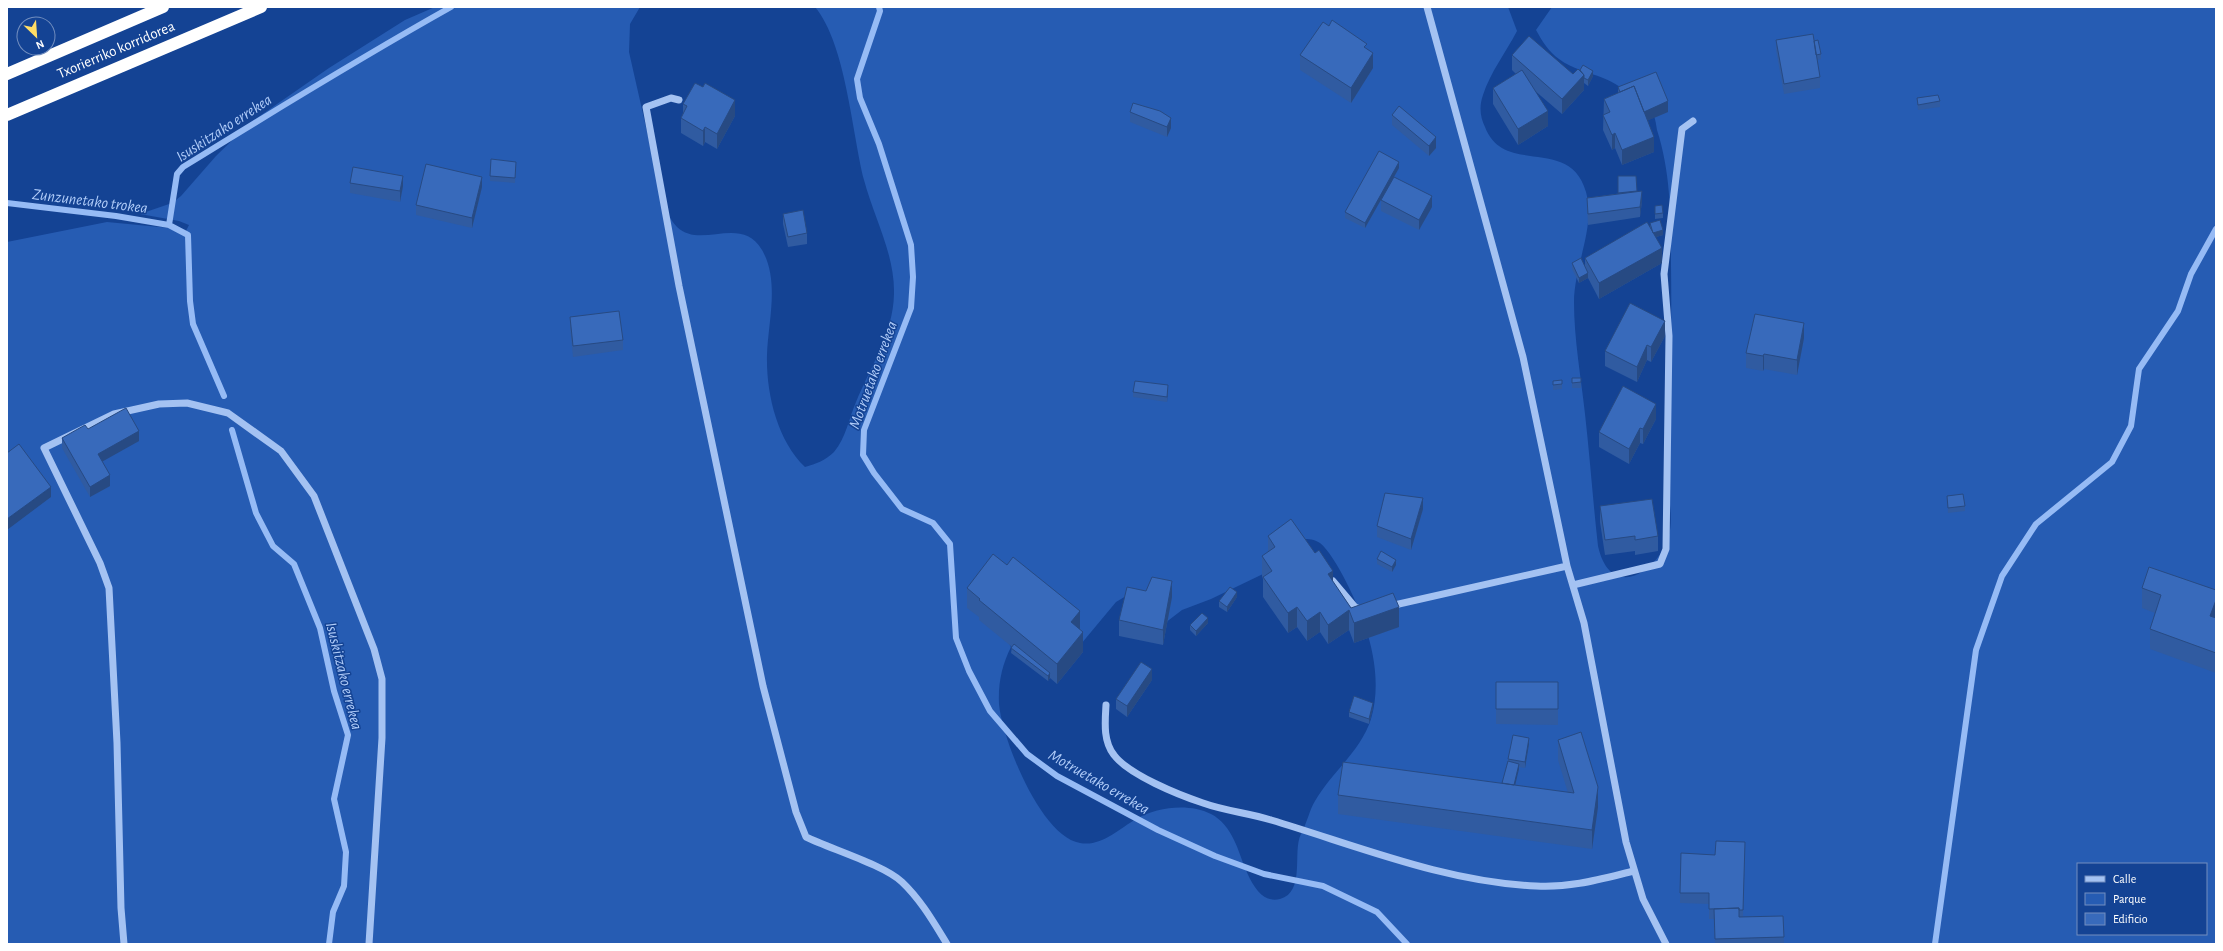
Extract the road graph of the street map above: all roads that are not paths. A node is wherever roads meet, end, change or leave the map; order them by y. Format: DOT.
graph roads {
  1 [pos="163,7"];
  2 [pos="261,7"];
  3 [pos="1426,7"];
  4 [pos="7,74"];
  5 [pos="679,100"];
  6 [pos="7,115"];
  7 [pos="1693,120"];
  8 [pos="1567,566"];
  9 [pos="1333,581"];
  10 [pos="1573,585"];
  11 [pos="1384,607"];
  12 [pos="1369,611"];
  13 [pos="1106,705"];
  14 [pos="1634,871"];
  15 [pos="124,944"];
  16 [pos="369,944"];
  17 [pos="947,944"];
  18 [pos="1666,944"];
  1 -- 4 [label="highway, Txorierriko korridorea"];
  2 -- 6 [label="highway, Txorierriko korridorea"];
  3 -- 8 [label="street"];
  5 -- 17 [label="street"];
  7 -- 10 [label="street"];
  8 -- 10 [label="street"];
  8 -- 11 [label="street"];
  9 -- 12 [label="street"];
  10 -- 14 [label="street"];
  13 -- 14 [label="street"];
  14 -- 18 [label="street"];
  15 -- 16 [label="street"];
}
